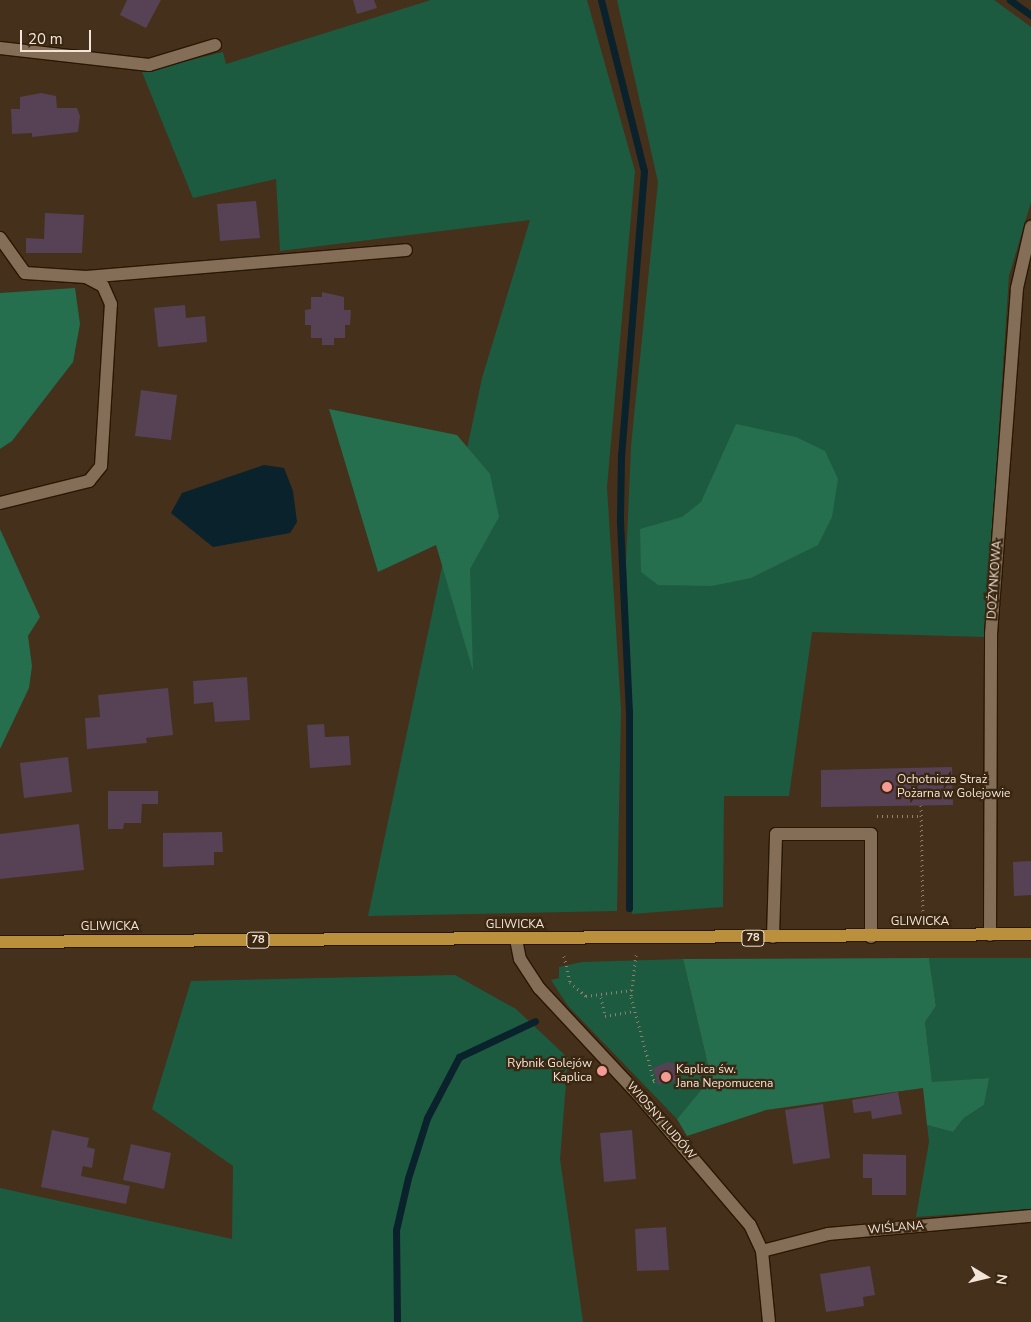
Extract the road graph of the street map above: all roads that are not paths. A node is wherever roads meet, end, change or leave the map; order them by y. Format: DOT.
graph roads {
  1 [pos="215,45"];
  2 [pos="0,48"];
  3 [pos="1031,227"];
  4 [pos="0,238"];
  5 [pos="406,250"];
  6 [pos="86,276"];
  7 [pos="0,503"];
  8 [pos="1031,934"];
  9 [pos="871,936"];
  10 [pos="990,936"];
  11 [pos="773,937"];
  12 [pos="516,939"];
  13 [pos="0,942"];
  14 [pos="1031,1216"];
  15 [pos="762,1251"];
  16 [pos="770,1322"];
  1 -- 2 [label="street"];
  3 -- 10 [label="street, DOŻYNKOWA"];
  4 -- 6 [label="street"];
  5 -- 6 [label="street"];
  6 -- 7 [label="street"];
  8 -- 10 [label="main road, GLIWICKA / 78"];
  9 -- 10 [label="main road, GLIWICKA / 78"];
  9 -- 11 [label="main road, GLIWICKA / 78"];
  9 -- 11 [label="street"];
  11 -- 12 [label="main road, GLIWICKA / 78"];
  12 -- 13 [label="main road, GLIWICKA / 78"];
  12 -- 15 [label="street, WIOSNY LUDÓW"];
  14 -- 15 [label="street, WIŚLANA"];
  15 -- 16 [label="street, WIOSNY LUDÓW"];
}
